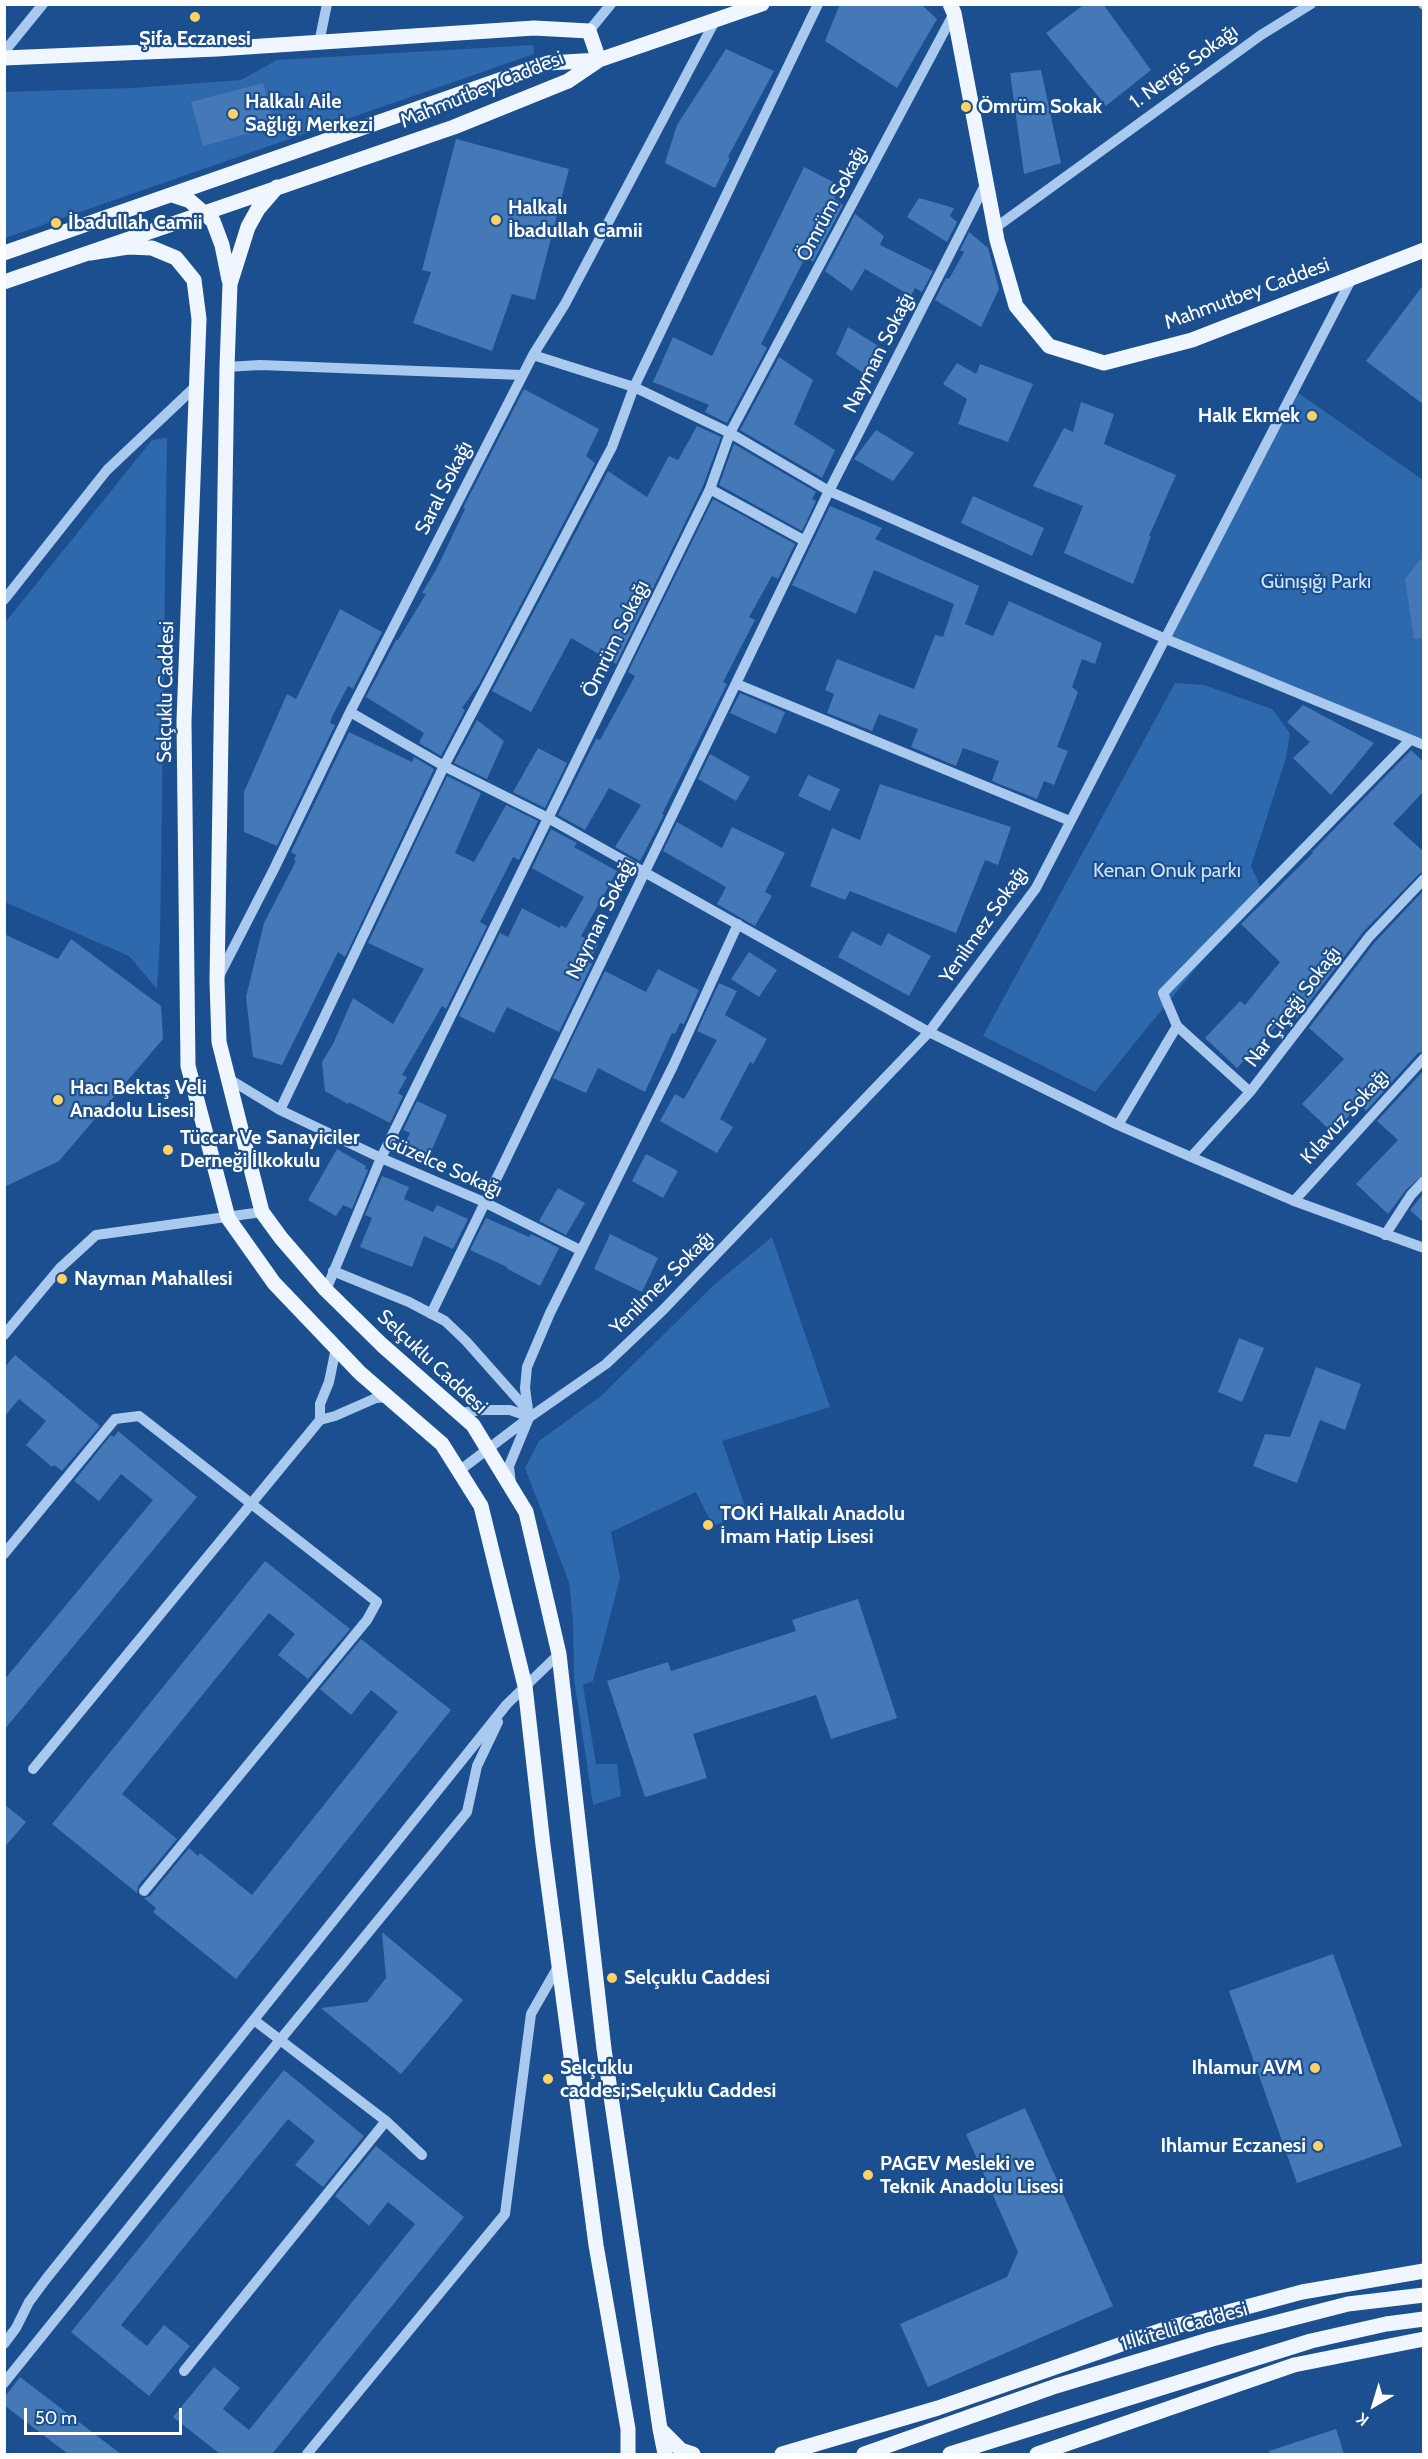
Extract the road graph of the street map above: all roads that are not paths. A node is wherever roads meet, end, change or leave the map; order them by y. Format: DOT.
graph roads {
  1 [pos="43,4"];
  2 [pos="327,4"];
  3 [pos="611,4"];
  4 [pos="762,4"];
  5 [pos="818,4"];
  6 [pos="1311,4"];
  7 [pos="952,9"];
  8 [pos="716,19"];
  9 [pos="589,31"];
  10 [pos="319,43"];
  11 [pos="4,52"];
  12 [pos="4,58"];
  13 [pos="599,60"];
  14 [pos="986,183"];
  15 [pos="277,187"];
  16 [pos="172,195"];
  17 [pos="205,213"];
  18 [pos="995,228"];
  19 [pos="1424,250"];
  20 [pos="4,253"];
  21 [pos="90,253"];
  22 [pos="1352,278"];
  23 [pos="4,282"];
  24 [pos="230,284"];
  25 [pos="532,355"];
  26 [pos="226,367"];
  27 [pos="522,375"];
  28 [pos="197,385"];
  29 [pos="634,387"];
  30 [pos="730,433"];
  31 [pos="710,489"];
  32 [pos="829,491"];
  33 [pos="805,541"];
  34 [pos="4,600"];
  35 [pos="1166,639"];
  36 [pos="737,684"];
  37 [pos="350,712"];
  38 [pos="1410,740"];
  39 [pos="1424,745"];
  40 [pos="444,766"];
  41 [pos="548,818"];
  42 [pos="1070,821"];
  43 [pos="644,873"];
  44 [pos="1424,879"];
  45 [pos="738,924"];
  46 [pos="217,981"];
  47 [pos="1177,1026"];
  48 [pos="929,1032"];
  49 [pos="1424,1058"];
  50 [pos="229,1079"];
  51 [pos="1250,1092"];
  52 [pos="280,1110"];
  53 [pos="1118,1125"];
  54 [pos="1191,1157"];
  55 [pos="381,1158"];
  56 [pos="1424,1181"];
  57 [pos="1294,1201"];
  58 [pos="484,1202"];
  59 [pos="262,1212"];
  60 [pos="228,1218"];
  61 [pos="1385,1235"];
  62 [pos="1424,1248"];
  63 [pos="580,1250"];
  64 [pos="333,1271"];
  65 [pos="326,1290"];
  66 [pos="431,1314"];
  67 [pos="4,1335"];
  68 [pos="336,1348"];
  69 [pos="388,1397"];
  70 [pos="460,1413"];
  71 [pos="530,1414"];
  72 [pos="320,1420"];
  73 [pos="487,1449"];
  74 [pos="459,1471"];
  75 [pos="512,1489"];
  76 [pos="252,1504"];
  77 [pos="4,1554"];
  78 [pos="559,1654"];
  79 [pos="525,1686"];
  80 [pos="507,1704"];
  81 [pos="33,1769"];
  82 [pos="144,1890"];
  83 [pos="559,1965"];
  84 [pos="254,2020"];
  85 [pos="280,2040"];
  86 [pos="386,2121"];
  87 [pos="422,2155"];
  88 [pos="1424,2271"];
  89 [pos="1424,2295"];
  90 [pos="1424,2321"];
  91 [pos="1424,2340"];
  92 [pos="4,2344"];
  93 [pos="1380,2348"];
  94 [pos="1231,2367"];
  95 [pos="184,2372"];
  96 [pos="4,2383"];
  97 [pos="1148,2415"];
  98 [pos="628,2429"];
  99 [pos="660,2429"];
  100 [pos="308,2454"];
  101 [pos="616,2454"];
  102 [pos="628,2454"];
  103 [pos="665,2454"];
  104 [pos="693,2454"];
  105 [pos="782,2454"];
  106 [pos="864,2454"];
  107 [pos="950,2454"];
  108 [pos="1037,2454"];
  1 -- 11 [label="street"];
  2 -- 10 [label="street"];
  3 -- 9 [label="street"];
  4 -- 8 [label="main road, Mahmutbey Caddesi"];
  5 -- 29 [label="street"];
  6 -- 18 [label="street, 1. Nergis Sokağı"];
  7 -- 14 [label="main road, Mahmutbey Caddesi"];
  7 -- 30 [label="street, Ömrüm Sokağı"];
  8 -- 13 [label="main road, Mahmutbey Caddesi"];
  8 -- 25 [label="street, Saral Sokağı"];
  9 -- 10 [label="main road"];
  9 -- 13 [label="main road"];
  10 -- 12 [label="main road"];
  13 -- 15 [label="main road, Mahmutbey Caddesi"];
  13 -- 16 [label="main road, Mahmutbey Caddesi"];
  14 -- 18 [label="main road, Mahmutbey Caddesi"];
  14 -- 32 [label="street, Nayman Sokağı"];
  15 -- 17 [label="main road, Mahmutbey Caddesi"];
  15 -- 24 [label="main road"];
  16 -- 17 [label="main road"];
  16 -- 20 [label="main road, Mahmutbey Caddesi"];
  17 -- 21 [label="main road, Mahmutbey Caddesi"];
  17 -- 24 [label="main road"];
  18 -- 22 [label="main road, Mahmutbey Caddesi"];
  19 -- 22 [label="main road, Mahmutbey Caddesi"];
  21 -- 23 [label="main road, Mahmutbey Caddesi"];
  21 -- 28 [label="main road, Selçuklu Caddesi"];
  22 -- 35 [label="street, Yenilmez Sokağı"];
  24 -- 26 [label="main road, Selçuklu Caddesi"];
  25 -- 27 [label="street, Saral Sokağı"];
  25 -- 29 [label="street"];
  26 -- 27 [label="street"];
  26 -- 46 [label="main road, Selçuklu Caddesi"];
  27 -- 37 [label="street, Saral Sokağı"];
  28 -- 34 [label="street"];
  28 -- 60 [label="main road, Selçuklu Caddesi"];
  29 -- 30 [label="street"];
  29 -- 40 [label="street"];
  30 -- 31 [label="street, Ömrüm Sokağı"];
  30 -- 32 [label="street"];
  31 -- 33 [label="street"];
  31 -- 41 [label="street, Ömrüm Sokağı"];
  32 -- 33 [label="street, Nayman Sokağı"];
  32 -- 35 [label="street"];
  33 -- 36 [label="street, Nayman Sokağı"];
  35 -- 38 [label="street"];
  35 -- 42 [label="street, Yenilmez Sokağı"];
  36 -- 42 [label="street"];
  36 -- 43 [label="street, Nayman Sokağı"];
  37 -- 40 [label="street"];
  37 -- 46 [label="street, Saral Sokağı"];
  38 -- 39 [label="street"];
  38 -- 47 [label="street"];
  40 -- 41 [label="street"];
  40 -- 52 [label="street"];
  41 -- 43 [label="street"];
  41 -- 55 [label="street, Ömrüm Sokağı"];
  42 -- 48 [label="street, Yenilmez Sokağı"];
  43 -- 45 [label="street"];
  43 -- 58 [label="street, Nayman Sokağı"];
  44 -- 51 [label="street, Nar Çiçeği Sokağı"];
  45 -- 48 [label="street"];
  45 -- 63 [label="street"];
  46 -- 50 [label="main road, Selçuklu Caddesi"];
  47 -- 51 [label="street"];
  47 -- 53 [label="street"];
  48 -- 53 [label="street"];
  48 -- 71 [label="street, Yenilmez Sokağı"];
  49 -- 57 [label="street, Kılavuz Sokağı"];
  50 -- 52 [label="street, Güzelce Sokağı"];
  50 -- 59 [label="main road, Selçuklu Caddesi"];
  51 -- 54 [label="street, Nar Çiçeği Sokağı"];
  52 -- 55 [label="street, Güzelce Sokağı"];
  53 -- 54 [label="street"];
  54 -- 57 [label="street"];
  55 -- 58 [label="street, Güzelce Sokağı"];
  55 -- 64 [label="street, Ömrüm Sokağı"];
  56 -- 61 [label="street"];
  57 -- 61 [label="street"];
  58 -- 63 [label="street, Güzelce Sokağı"];
  58 -- 66 [label="street, Nayman Sokağı"];
  59 -- 60 [label="street"];
  59 -- 65 [label="main road, Selçuklu Caddesi"];
  60 -- 67 [label="street"];
  60 -- 68 [label="main road, Selçuklu Caddesi"];
  61 -- 62 [label="street"];
  63 -- 71 [label="street"];
  64 -- 65 [label="street, Ömrüm Sokağı"];
  64 -- 66 [label="street"];
  65 -- 70 [label="main road, Selçuklu Caddesi"];
  66 -- 71 [label="street"];
  68 -- 69 [label="main road, Selçuklu Caddesi"];
  68 -- 72 [label="street"];
  69 -- 72 [label="street"];
  69 -- 74 [label="main road, Selçuklu Caddesi"];
  70 -- 71 [label="street"];
  70 -- 73 [label="main road, Selçuklu Caddesi"];
  71 -- 73 [label="street, Yenilmez Sokağı"];
  71 -- 75 [label="street"];
  72 -- 76 [label="street"];
  73 -- 74 [label="street, Yenilmez Sokağı"];
  73 -- 75 [label="main road, Selçuklu Caddesi"];
  74 -- 79 [label="main road, Selçuklu Caddesi"];
  75 -- 78 [label="main road, Selçuklu Caddesi"];
  76 -- 77 [label="street"];
  76 -- 81 [label="street"];
  76 -- 82 [label="street"];
  78 -- 79 [label="street"];
  78 -- 99 [label="main road, Selçuklu Caddesi"];
  79 -- 80 [label="street"];
  79 -- 83 [label="main road, Selçuklu Caddesi"];
  80 -- 84 [label="street"];
  80 -- 85 [label="street"];
  83 -- 98 [label="main road, Selçuklu Caddesi"];
  83 -- 100 [label="street"];
  84 -- 85 [label="street"];
  84 -- 92 [label="street"];
  85 -- 86 [label="street"];
  85 -- 96 [label="street"];
  86 -- 87 [label="street"];
  86 -- 95 [label="street"];
  88 -- 105 [label="main road"];
  89 -- 106 [label="main road, 1.İkitelli Caddesi"];
  90 -- 93 [label="main road"];
  90 -- 94 [label="main road"];
  91 -- 93 [label="main road"];
  93 -- 97 [label="main road"];
  94 -- 97 [label="main road"];
  94 -- 107 [label="main road"];
  97 -- 108 [label="main road"];
  98 -- 101 [label="main road"];
  98 -- 102 [label="main road, Selçuklu Caddesi"];
  99 -- 103 [label="main road, Selçuklu Caddesi"];
  99 -- 104 [label="main road"];
}
